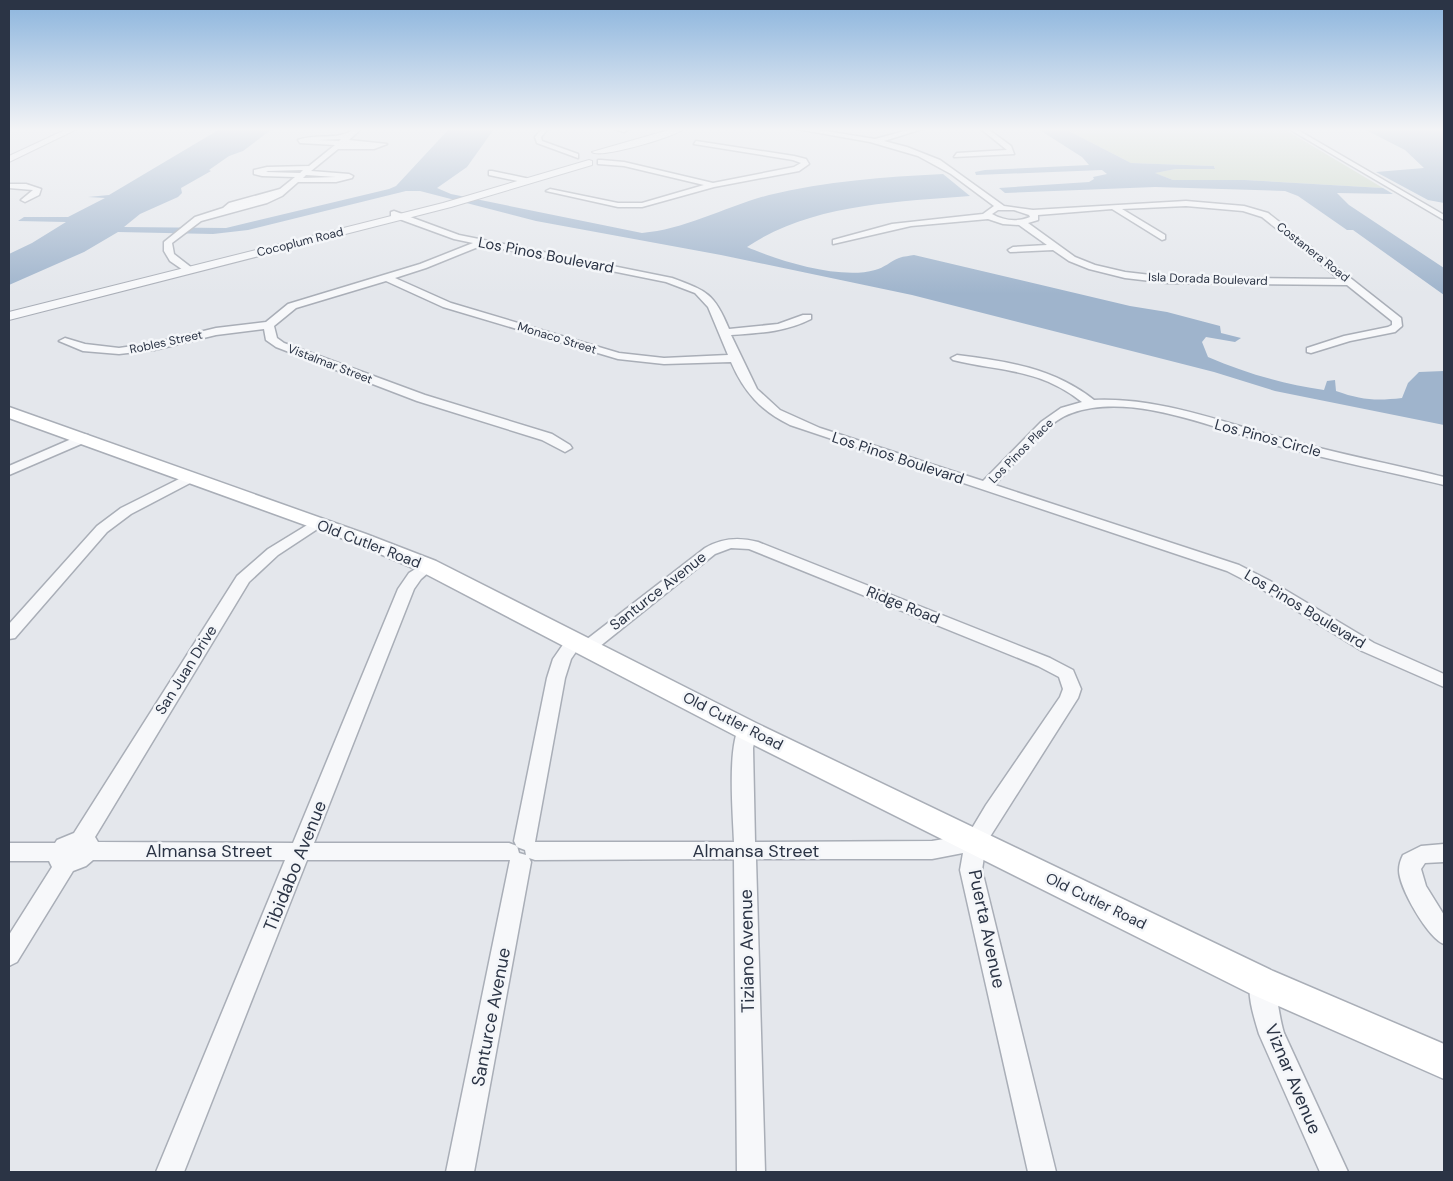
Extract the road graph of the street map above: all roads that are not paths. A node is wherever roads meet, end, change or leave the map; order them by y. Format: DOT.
graph roads {
  1 [pos="291,184"];
  2 [pos="509,184"];
  3 [pos="709,184"];
  4 [pos="718,184"];
  5 [pos="971,184"];
  6 [pos="1386,184"];
  7 [pos="713,185"];
  8 [pos="9,186"];
  9 [pos="550,191"];
  10 [pos="25,200"];
  11 [pos="1002,208"];
  12 [pos="1115,208"];
  13 [pos="1033,213"];
  14 [pos="398,215"];
  15 [pos="989,216"];
  16 [pos="1444,218"];
  17 [pos="1021,222"];
  18 [pos="1162,237"];
  19 [pos="484,242"];
  20 [pos="836,242"];
  21 [pos="1054,247"];
  22 [pos="1012,250"];
  23 [pos="186,268"];
  24 [pos="386,277"];
  25 [pos="1350,282"];
  26 [pos="9,309"];
  27 [pos="9,316"];
  28 [pos="807,316"];
  29 [pos="269,325"];
  30 [pos="725,332"];
  31 [pos="65,341"];
  32 [pos="1311,350"];
  33 [pos="736,358"];
  34 [pos="958,358"];
  35 [pos="1091,404"];
  36 [pos="9,412"];
  37 [pos="83,438"];
  38 [pos="566,448"];
  39 [pos="9,471"];
  40 [pos="189,478"];
  41 [pos="1444,481"];
  42 [pos="986,486"];
  43 [pos="317,523"];
  44 [pos="731,542"];
  45 [pos="428,566"];
  46 [pos="9,634"];
  47 [pos="582,644"];
  48 [pos="1070,679"];
  49 [pos="1444,681"];
  50 [pos="748,730"];
  51 [pos="975,842"];
  52 [pos="84,846"];
  53 [pos="744,850"];
  54 [pos="522,851"];
  55 [pos="9,852"];
  56 [pos="301,852"];
  57 [pos="1444,853"];
  58 [pos="63,857"];
  59 [pos="1444,934"];
  60 [pos="9,955"];
  61 [pos="1261,982"];
  62 [pos="1444,1062"];
  63 [pos="170,1172"];
  64 [pos="460,1172"];
  65 [pos="751,1172"];
  66 [pos="1042,1172"];
  67 [pos="1334,1172"];
  1 -- 23 [label="street"];
  2 -- 14 [label="street, Cocoplum Road"];
  3 -- 7 [label="street"];
  4 -- 7 [label="street"];
  5 -- 11 [label="street"];
  6 -- 16 [label="street"];
  7 -- 9 [label="street"];
  8 -- 10 [label="street"];
  11 -- 13 [label="street, Costanera Road"];
  11 -- 15 [label="street"];
  12 -- 13 [label="street, Costanera Road"];
  12 -- 18 [label="street"];
  12 -- 25 [label="street, Costanera Road"];
  13 -- 17 [label="street"];
  14 -- 19 [label="street, Los Pinos Boulevard"];
  14 -- 23 [label="street, Cocoplum Road"];
  15 -- 17 [label="street"];
  15 -- 20 [label="street"];
  17 -- 21 [label="street, Isla Dorada Boulevard"];
  19 -- 24 [label="street"];
  19 -- 30 [label="street, Los Pinos Boulevard"];
  21 -- 22 [label="street"];
  21 -- 25 [label="street, Isla Dorada Boulevard"];
  23 -- 26 [label="street, Cocoplum Road"];
  23 -- 27 [label="street, Cocoplum Road"];
  24 -- 29 [label="street"];
  24 -- 33 [label="street, Monaco Street"];
  25 -- 32 [label="street, Costanera Road"];
  28 -- 30 [label="street"];
  29 -- 31 [label="street, Robles Street"];
  29 -- 38 [label="street, Vistalmar Street"];
  30 -- 33 [label="street, Los Pinos Boulevard"];
  33 -- 42 [label="street, Los Pinos Boulevard"];
  34 -- 35 [label="street"];
  35 -- 41 [label="street, Los Pinos Circle"];
  35 -- 42 [label="street, Los Pinos Place"];
  36 -- 37 [label="main road, Old Cutler Road"];
  37 -- 39 [label="street"];
  37 -- 40 [label="main road, Old Cutler Road"];
  40 -- 43 [label="main road, Old Cutler Road"];
  40 -- 46 [label="street"];
  42 -- 49 [label="street, Los Pinos Boulevard"];
  43 -- 45 [label="main road, Old Cutler Road"];
  43 -- 52 [label="street, San Juan Drive"];
  44 -- 47 [label="street, Santurce Avenue"];
  44 -- 48 [label="street, Ridge Road"];
  45 -- 47 [label="main road, Old Cutler Road"];
  45 -- 56 [label="street, Tibidabo Avenue"];
  47 -- 50 [label="main road, Old Cutler Road"];
  47 -- 54 [label="street, Santurce Avenue"];
  48 -- 51 [label="street, Puerta Avenue"];
  50 -- 51 [label="main road, Old Cutler Road"];
  50 -- 53 [label="street, Tiziano Avenue"];
  51 -- 53 [label="street, Almansa Street"];
  51 -- 61 [label="main road, Old Cutler Road"];
  51 -- 66 [label="street, Puerta Avenue"];
  52 -- 56 [label="street, Almansa Street"];
  52 -- 58 [label="street"];
  53 -- 54 [label="street, Almansa Street"];
  53 -- 65 [label="street, Tiziano Avenue"];
  54 -- 56 [label="street, Almansa Street"];
  54 -- 64 [label="street, Santurce Avenue"];
  55 -- 58 [label="street"];
  56 -- 63 [label="street, Tibidabo Avenue"];
  57 -- 59 [label="street"];
  58 -- 60 [label="street"];
  61 -- 62 [label="main road, Old Cutler Road"];
  61 -- 67 [label="street, Viznar Avenue"];
}
